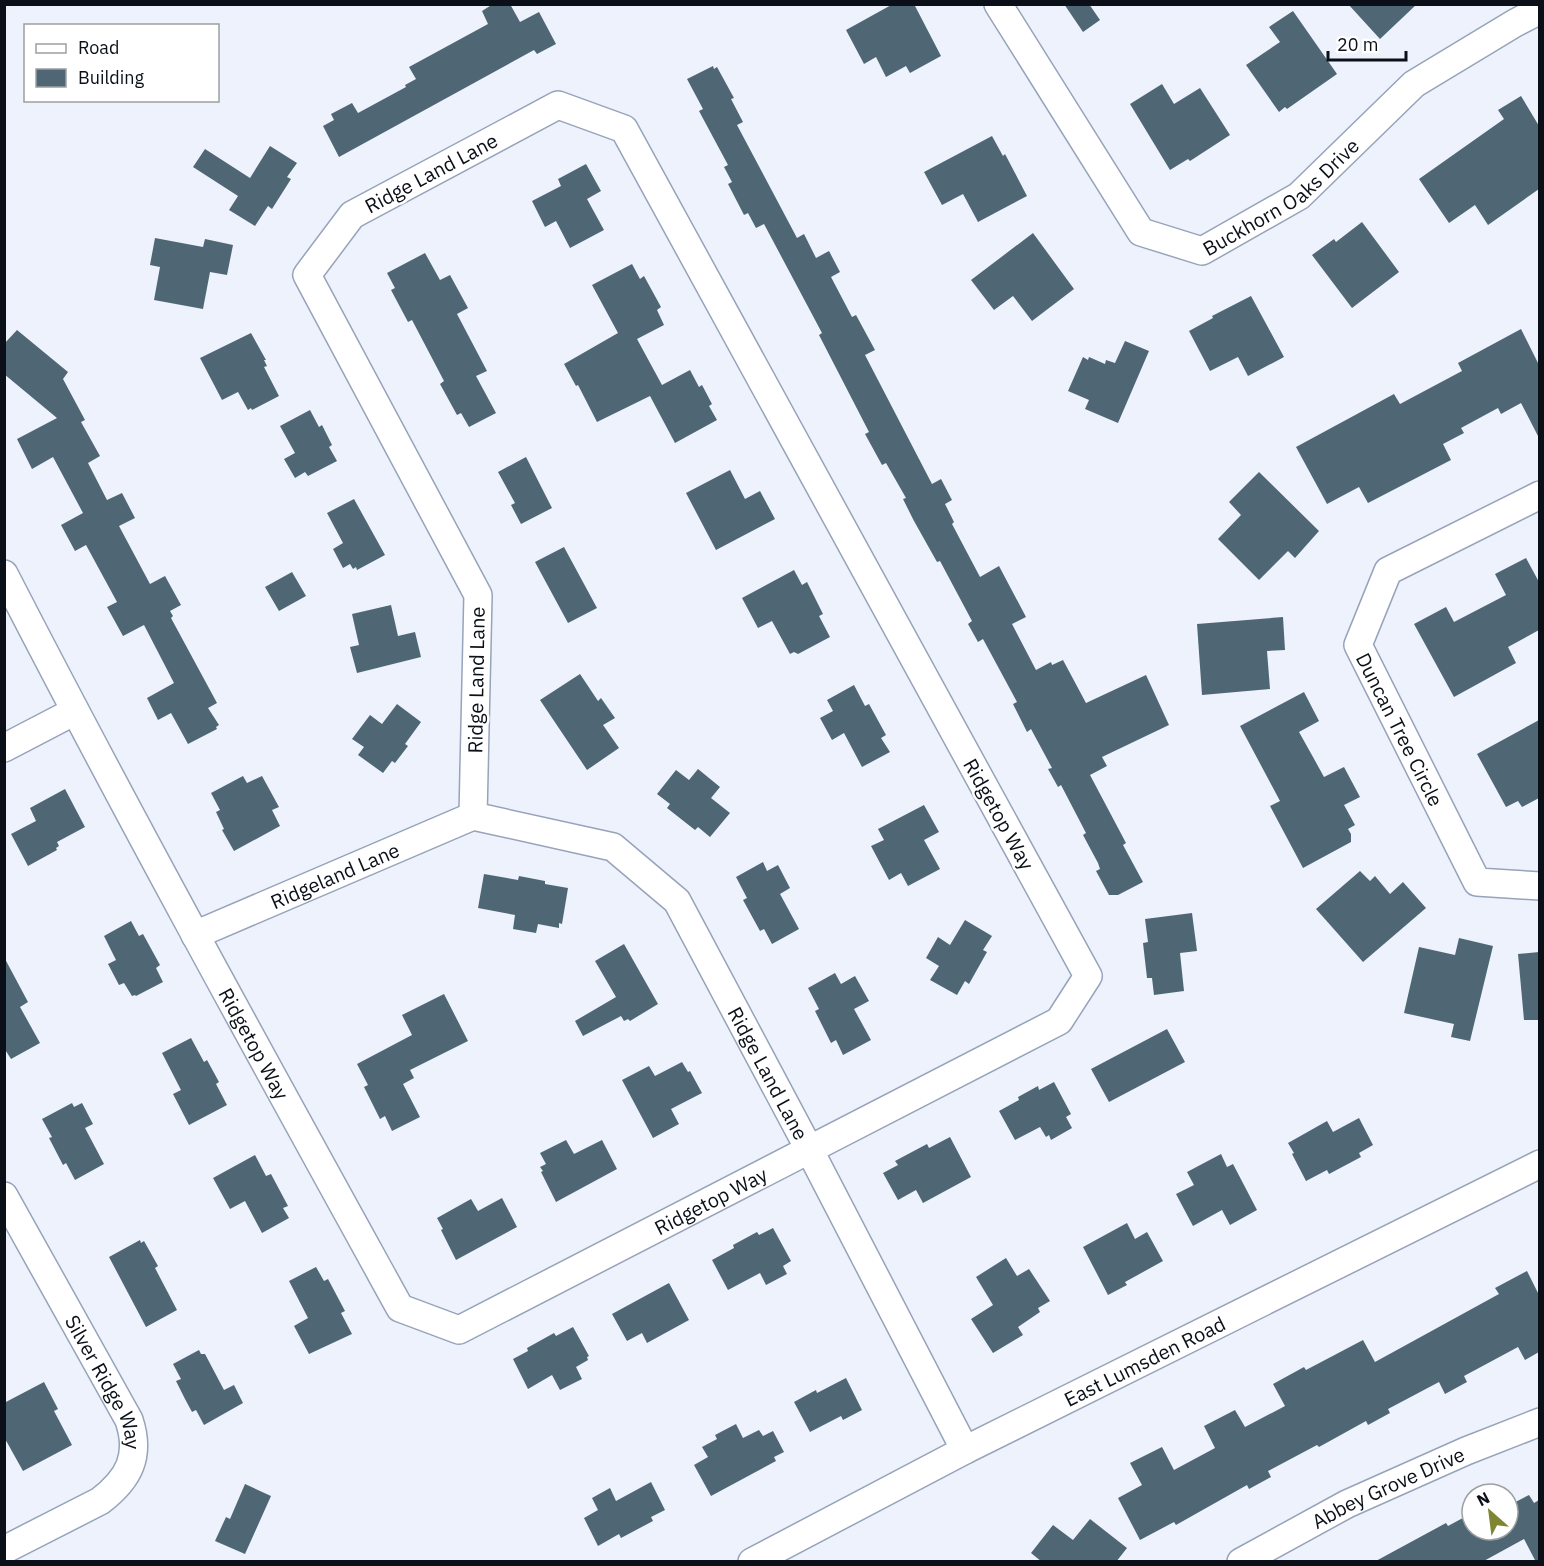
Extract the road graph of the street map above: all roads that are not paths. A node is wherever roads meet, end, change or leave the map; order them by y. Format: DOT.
graph roads {
  1 [pos="998,4"];
  2 [pos="1539,10"];
  3 [pos="735,331"];
  4 [pos="1539,495"];
  5 [pos="4,574"];
  6 [pos="75,711"];
  7 [pos="4,748"];
  8 [pos="472,816"];
  9 [pos="1539,886"];
  10 [pos="195,935"];
  11 [pos="809,1149"];
  12 [pos="1539,1164"];
  13 [pos="4,1196"];
  14 [pos="1539,1422"];
  15 [pos="965,1450"];
  16 [pos="4,1550"];
  17 [pos="752,1562"];
  18 [pos="1241,1562"];
  1 -- 2 [label="street, Buckhorn Oaks Drive"];
  3 -- 8 [label="street, Ridge Land Lane"];
  3 -- 11 [label="street, Ridgetop Way"];
  4 -- 9 [label="street, Duncan Tree Circle"];
  5 -- 6 [label="street, Ridgetop Way"];
  6 -- 7 [label="street"];
  6 -- 10 [label="street, Ridgetop Way"];
  8 -- 10 [label="street, Ridgeland Lane"];
  8 -- 11 [label="street, Ridge Land Lane"];
  10 -- 11 [label="street, Ridgetop Way"];
  11 -- 15 [label="street, Ridge Land Lane"];
  12 -- 15 [label="street, East Lumsden Road"];
  13 -- 16 [label="street, Silver Ridge Way"];
  14 -- 18 [label="street, Abbey Grove Drive"];
  15 -- 17 [label="street, East Lumsden Road"];
}
